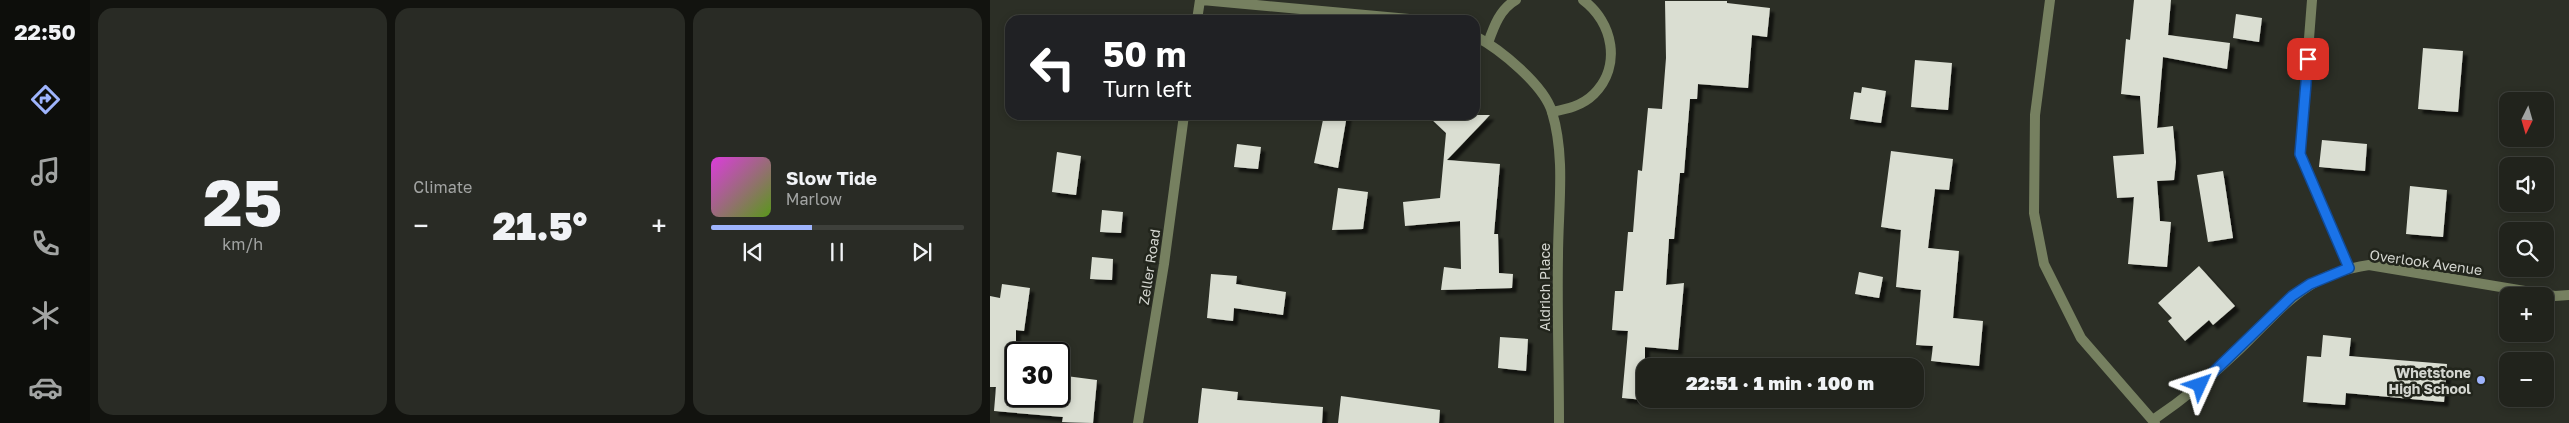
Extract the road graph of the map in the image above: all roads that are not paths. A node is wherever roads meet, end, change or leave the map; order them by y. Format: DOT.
graph roads {
  1 [pos="1201,0"];
  2 [pos="1516,0"];
  3 [pos="1583,0"];
  4 [pos="2050,0"];
  5 [pos="2312,0"];
  6 [pos="1198,15"];
  7 [pos="1365,15"];
  8 [pos="1480,39"];
  9 [pos="1488,43"];
  10 [pos="1552,112"];
  11 [pos="1183,120"];
  12 [pos="2349,268"];
  13 [pos="2569,295"];
  14 [pos="2154,422"];
  15 [pos="1138,423"];
  16 [pos="1559,423"];
  1 -- 6 [label="street"];
  1 -- 7 [label="street"];
  2 -- 9 [label="street"];
  3 -- 10 [label="street"];
  4 -- 14 [label="street"];
  5 -- 12 [label="street"];
  8 -- 9 [label="street, Aldrich Place"];
  9 -- 10 [label="street, Aldrich Place"];
  10 -- 16 [label="street, Aldrich Place"];
  11 -- 15 [label="street, Zeller Road"];
  12 -- 13 [label="street, Overlook Avenue"];
  12 -- 14 [label="street, Overlook Avenue"];
}
